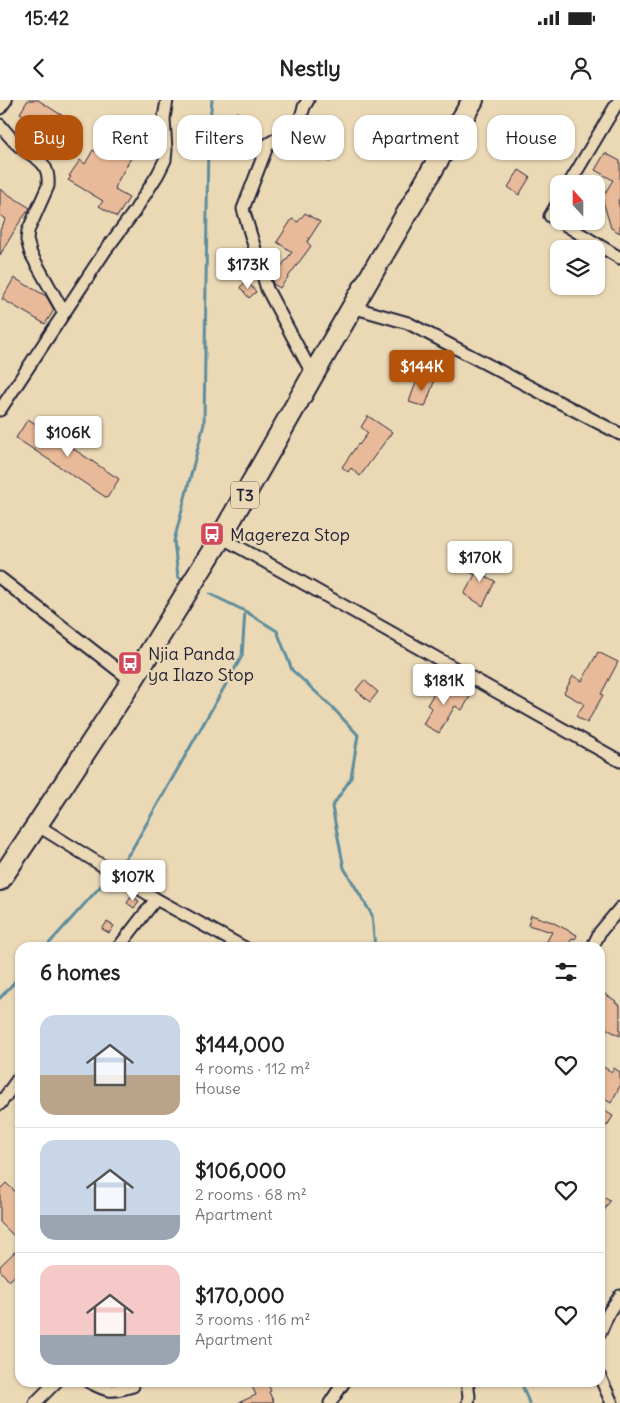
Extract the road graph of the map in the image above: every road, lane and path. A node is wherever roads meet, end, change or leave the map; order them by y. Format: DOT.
graph roads {
  1 [pos="6,100"];
  2 [pos="167,100"];
  3 [pos="308,100"];
  4 [pos="472,100"];
  5 [pos="620,100"];
  6 [pos="0,108"];
  7 [pos="0,124"];
  8 [pos="574,175"];
  9 [pos="574,230"];
  10 [pos="620,258"];
  11 [pos="352,307"];
  12 [pos="64,312"];
  13 [pos="313,375"];
  14 [pos="0,410"];
  15 [pos="620,434"];
  16 [pos="221,537"];
  17 [pos="0,578"];
  18 [pos="132,681"];
  19 [pos="620,761"];
  20 [pos="38,825"];
  21 [pos="0,880"];
  22 [pos="156,900"];
  23 [pos="620,908"];
  24 [pos="123,942"];
  25 [pos="234,942"];
  26 [pos="595,942"];
  27 [pos="15,1083"];
  28 [pos="0,1104"];
  29 [pos="620,1296"];
  30 [pos="605,1321"];
  31 [pos="51,1387"];
  32 [pos="98,1387"];
  33 [pos="130,1387"];
  34 [pos="341,1387"];
  35 [pos="468,1387"];
  36 [pos="605,1387"];
  37 [pos="34,1403"];
  38 [pos="330,1403"];
  39 [pos="468,1403"];
  40 [pos="612,1403"];
  1 -- 6 [label="street"];
  2 -- 12 [label="street"];
  3 -- 13 [label="street"];
  4 -- 11 [label="highway, T3"];
  5 -- 8 [label="street"];
  7 -- 12 [label="street"];
  9 -- 10 [label="street"];
  11 -- 13 [label="highway, T3"];
  11 -- 15 [label="street"];
  12 -- 14 [label="street"];
  13 -- 16 [label="highway, T3"];
  16 -- 18 [label="highway, T3"];
  16 -- 19 [label="street"];
  17 -- 18 [label="street"];
  18 -- 20 [label="highway, T3"];
  20 -- 21 [label="highway, T3"];
  20 -- 22 [label="street"];
  22 -- 24 [label="street"];
  22 -- 25 [label="street"];
  23 -- 26 [label="street"];
  27 -- 28 [label="street"];
  29 -- 30 [label="street"];
  31 -- 37 [label="street"];
  32 -- 33 [label="street"];
  34 -- 38 [label="street"];
  35 -- 39 [label="street"];
  36 -- 40 [label="street"];
}
